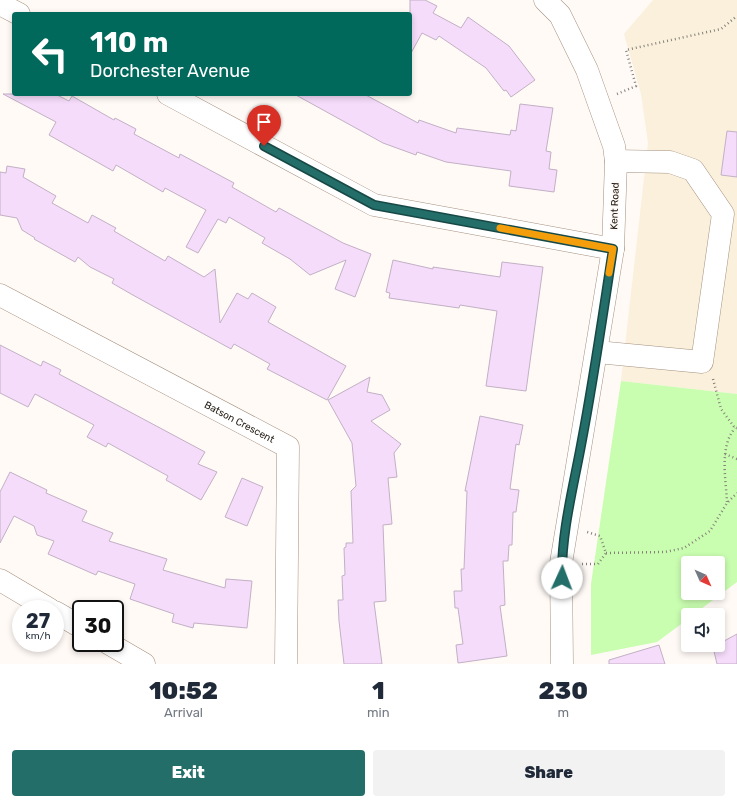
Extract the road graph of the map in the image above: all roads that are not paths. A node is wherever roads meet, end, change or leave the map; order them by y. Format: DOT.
graph roads {
  1 [pos="545,0"];
  2 [pos="0,4"];
  3 [pos="15,12"];
  4 [pos="172,96"];
  5 [pos="616,161"];
  6 [pos="613,249"];
  7 [pos="0,295"];
  8 [pos="597,352"];
  9 [pos="0,580"];
  10 [pos="34,600"];
  11 [pos="123,652"];
  12 [pos="144,664"];
  13 [pos="286,664"];
  14 [pos="562,664"];
  1 -- 5 [label="street, Kent Road"];
  2 -- 3 [label="street"];
  4 -- 6 [label="street"];
  5 -- 6 [label="street, Kent Road"];
  5 -- 8 [label="street"];
  6 -- 8 [label="street, Kent Road"];
  7 -- 13 [label="street, Batson Crescent"];
  8 -- 14 [label="street, Kent Road"];
  9 -- 10 [label="street"];
  11 -- 12 [label="street"];
}
